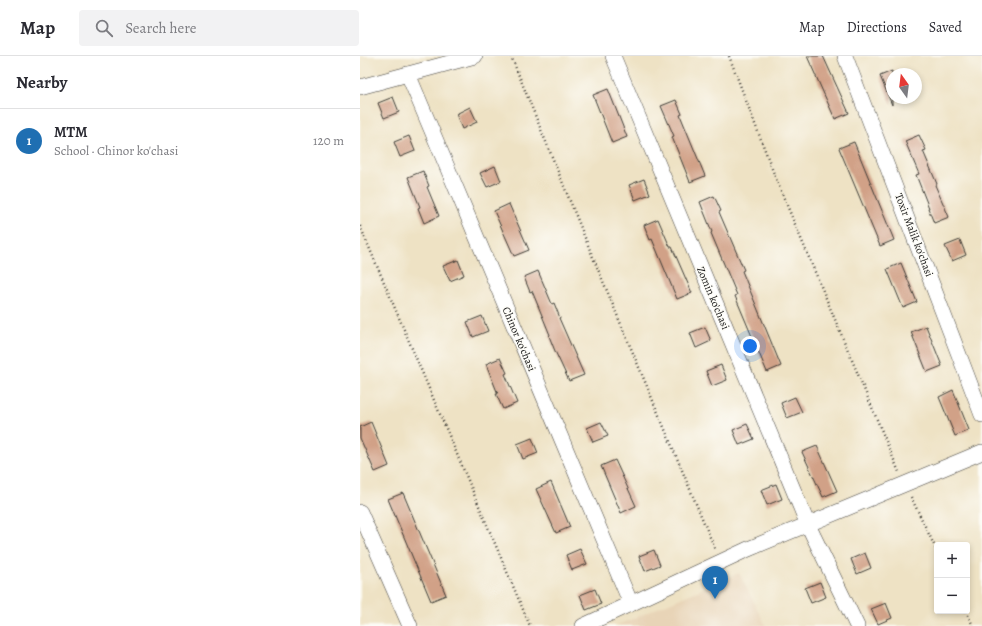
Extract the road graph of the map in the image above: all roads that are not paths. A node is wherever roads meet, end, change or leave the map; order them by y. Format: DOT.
graph roads {
  1 [pos="475,56"];
  2 [pos="613,56"];
  3 [pos="845,56"];
  4 [pos="408,74"];
  5 [pos="360,87"];
  6 [pos="982,414"];
  7 [pos="982,452"];
  8 [pos="360,512"];
  9 [pos="808,525"];
  10 [pos="631,604"];
  11 [pos="410,626"];
  12 [pos="583,626"];
  13 [pos="858,626"];
  1 -- 4 [label="street"];
  2 -- 9 [label="street, Zomin ko'chasi"];
  3 -- 6 [label="street, Toxir Malik ko'chasi"];
  4 -- 5 [label="street"];
  4 -- 10 [label="street, Chinor ko'chasi"];
  7 -- 9 [label="street"];
  8 -- 11 [label="street"];
  9 -- 10 [label="street"];
  9 -- 13 [label="street, Zomin ko'chasi"];
  10 -- 12 [label="street"];
}
